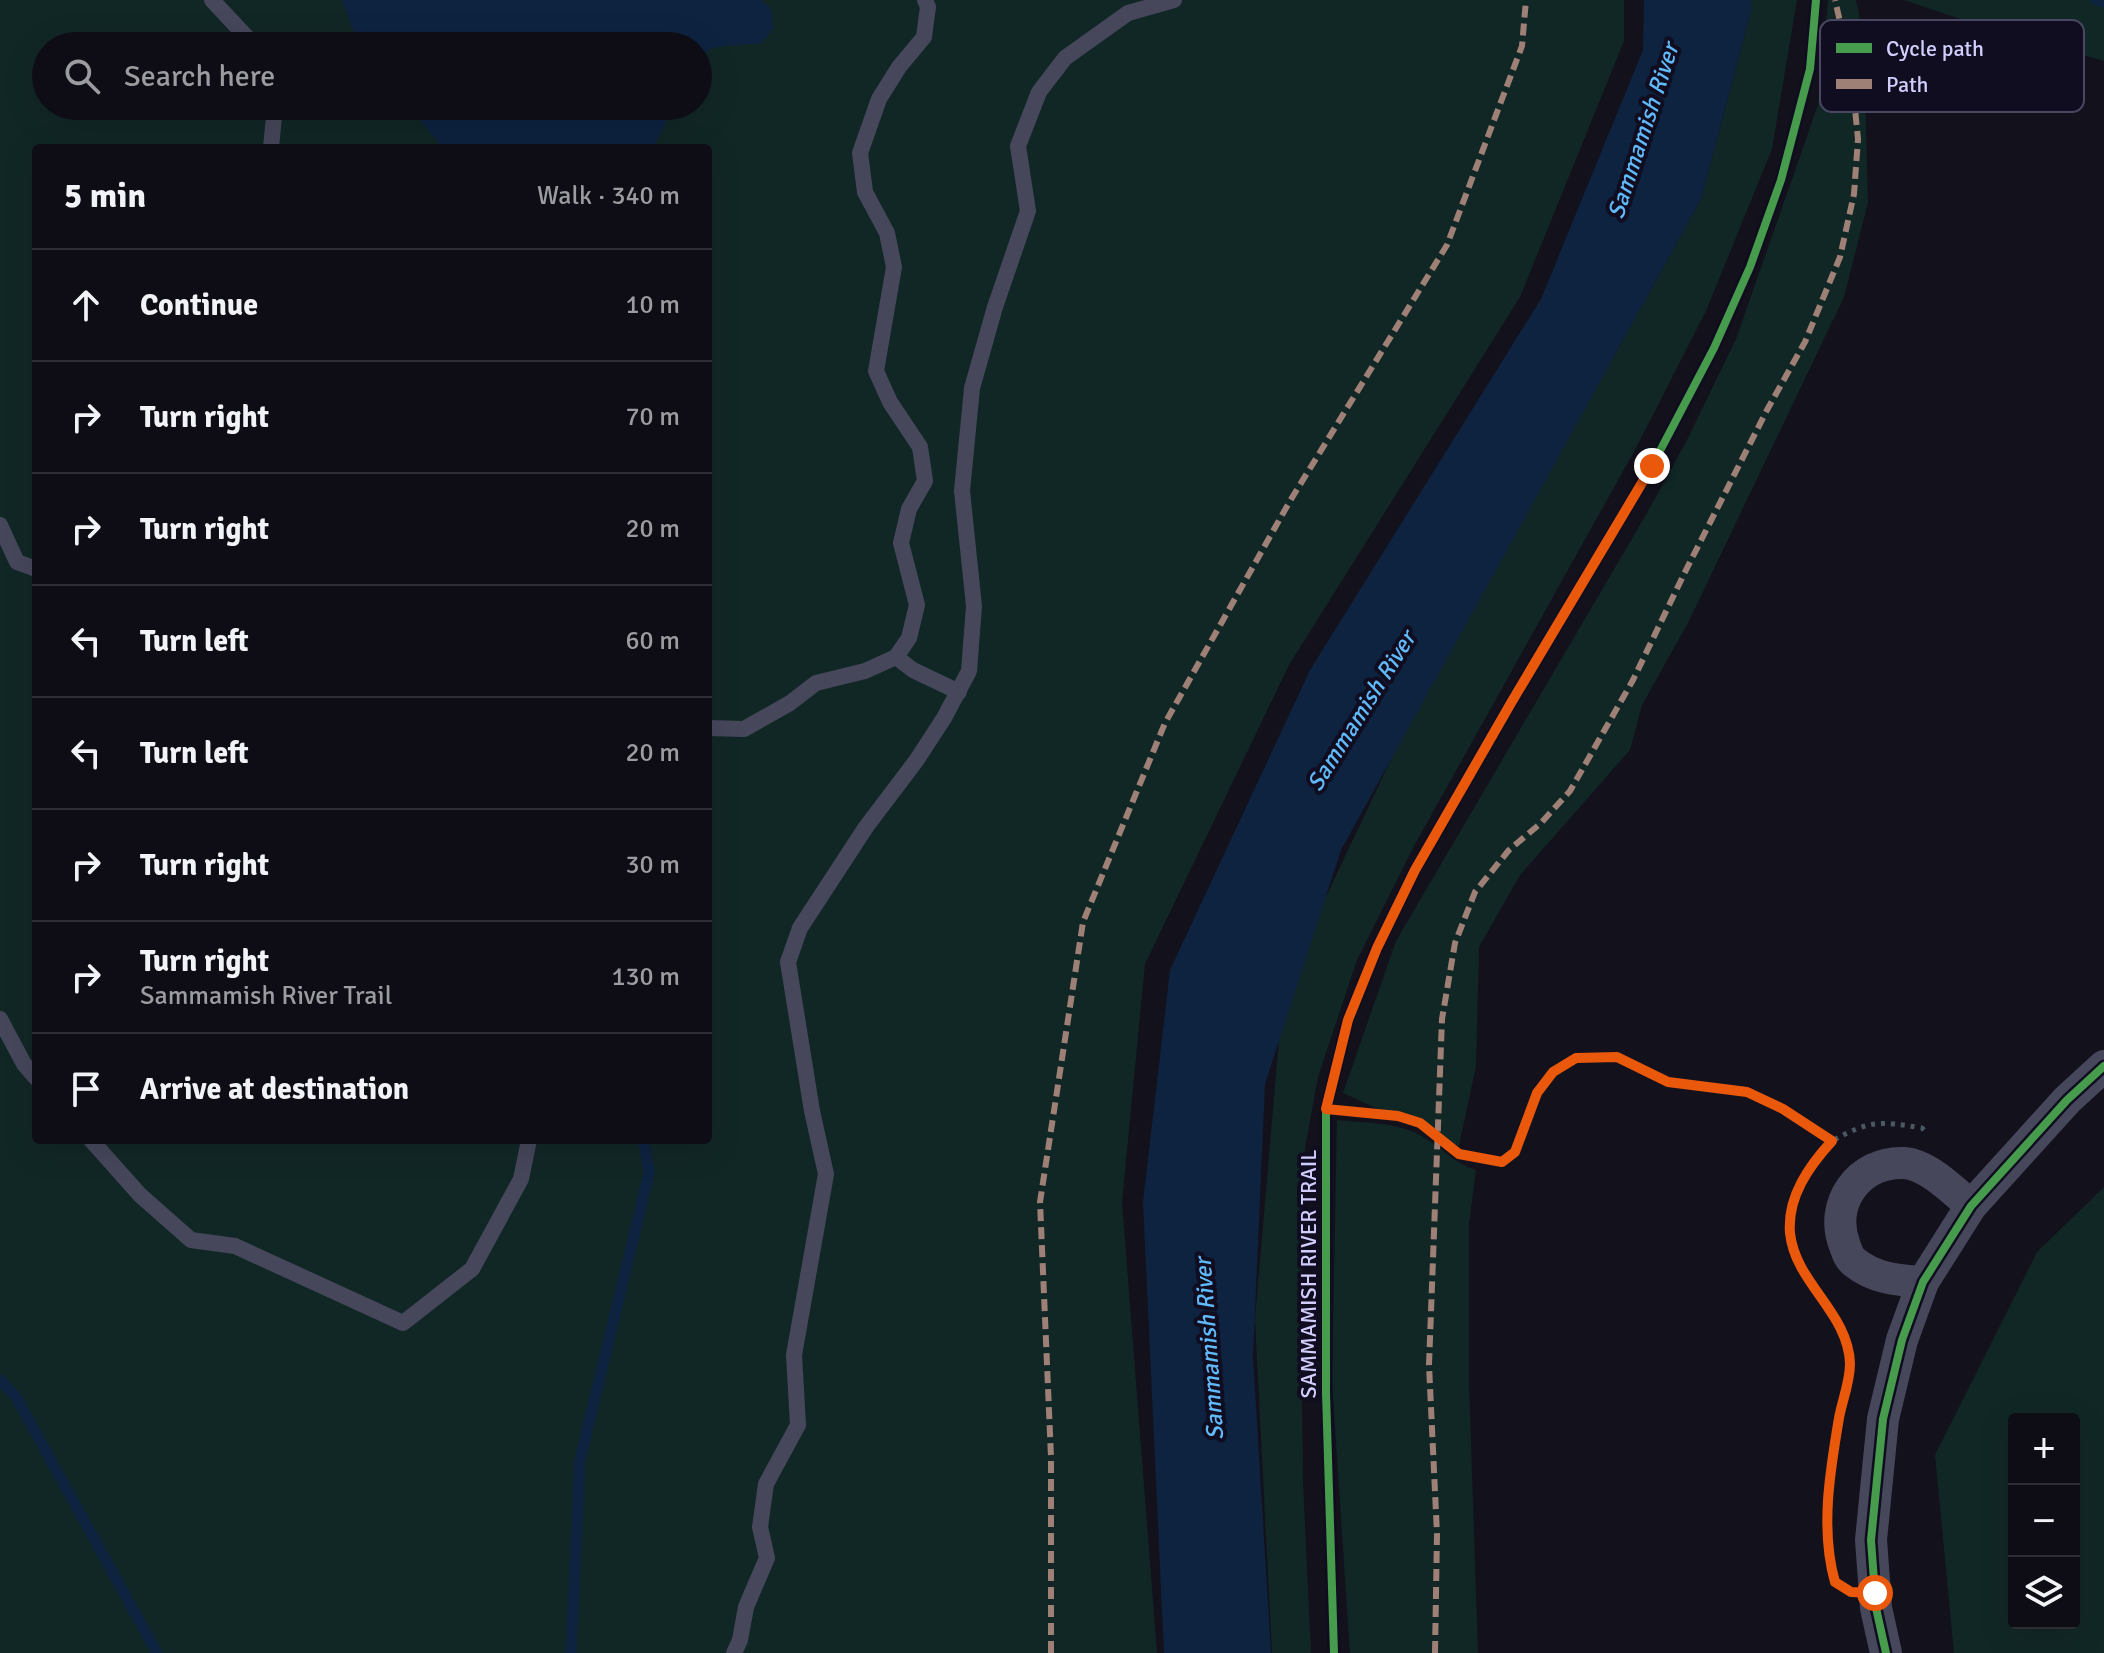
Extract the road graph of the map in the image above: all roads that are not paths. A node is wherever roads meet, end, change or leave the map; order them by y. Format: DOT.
graph roads {
  1 [pos="212,0"];
  2 [pos="925,0"];
  3 [pos="1174,0"];
  4 [pos="242,32"];
  5 [pos="274,120"];
  6 [pos="271,144"];
  7 [pos="0,525"];
  8 [pos="32,568"];
  9 [pos="896,657"];
  10 [pos="959,692"];
  11 [pos="712,728"];
  12 [pos="0,1019"];
  13 [pos="2104,1066"];
  14 [pos="32,1073"];
  15 [pos="95,1144"];
  16 [pos="528,1144"];
  17 [pos="1971,1206"];
  18 [pos="1923,1282"];
  19 [pos="734,1653"];
  20 [pos="1886,1653"];
  1 -- 4 [label="lane"];
  2 -- 9 [label="lane"];
  3 -- 10 [label="lane"];
  5 -- 6 [label="lane"];
  7 -- 8 [label="lane"];
  9 -- 10 [label="lane"];
  9 -- 11 [label="lane"];
  10 -- 19 [label="lane"];
  12 -- 14 [label="lane"];
  13 -- 17 [label="street"];
  15 -- 16 [label="lane"];
  17 -- 18 [label="street"];
  17 -- 18 [label="street"];
  18 -- 20 [label="street"];
}
